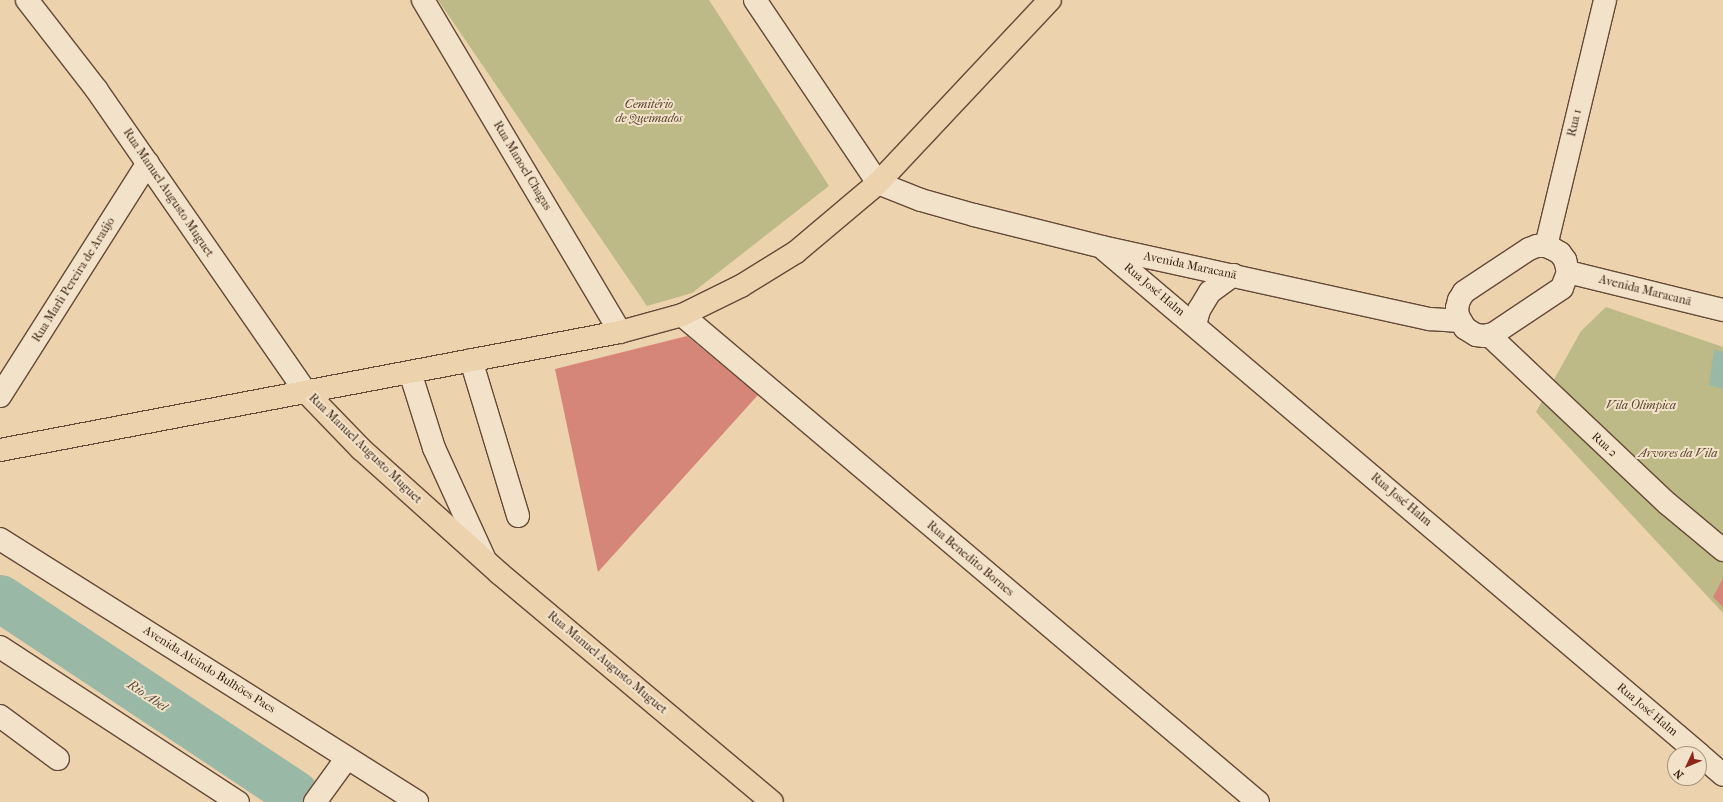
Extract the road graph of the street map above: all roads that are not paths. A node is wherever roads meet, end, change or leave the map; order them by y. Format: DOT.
graph roads {
  1 [pos="27,0"];
  2 [pos="424,0"];
  3 [pos="755,0"];
  4 [pos="1050,0"];
  5 [pos="1604,0"];
  6 [pos="148,163"];
  7 [pos="878,184"];
  8 [pos="1546,246"];
  9 [pos="1102,247"];
  10 [pos="1568,272"];
  11 [pos="1234,275"];
  12 [pos="1723,310"];
  13 [pos="682,315"];
  14 [pos="1460,321"];
  15 [pos="1195,325"];
  16 [pos="620,332"];
  17 [pos="1489,335"];
  18 [pos="471,360"];
  19 [pos="410,372"];
  20 [pos="306,392"];
  21 [pos="0,396"];
  22 [pos="0,450"];
  23 [pos="518,516"];
  24 [pos="0,539"];
  25 [pos="1723,550"];
  26 [pos="485,560"];
  27 [pos="0,646"];
  28 [pos="0,716"];
  29 [pos="1690,746"];
  30 [pos="58,758"];
  31 [pos="347,758"];
  32 [pos="1707,761"];
  33 [pos="1723,775"];
  34 [pos="238,802"];
  35 [pos="314,802"];
  36 [pos="417,802"];
  37 [pos="772,802"];
  38 [pos="1258,802"];
  1 -- 6 [label="street, Rua Manuel Augusto Muguet"];
  2 -- 16 [label="street, Rua Manoel Chagas"];
  3 -- 7 [label="street"];
  4 -- 7 [label="main road"];
  5 -- 8 [label="street, Rua 1"];
  6 -- 20 [label="street, Rua Manuel Augusto Muguet"];
  6 -- 21 [label="street, Rua Marli Pereira de Araújo"];
  7 -- 9 [label="street, Avenida Maracanã"];
  7 -- 13 [label="main road"];
  8 -- 10 [label="street"];
  8 -- 14 [label="street"];
  9 -- 11 [label="street, Avenida Maracanã"];
  9 -- 15 [label="street, Rua José Halm"];
  10 -- 12 [label="street, Avenida Maracanã"];
  10 -- 17 [label="street"];
  11 -- 14 [label="street, Avenida Maracanã"];
  11 -- 15 [label="street"];
  13 -- 16 [label="main road"];
  13 -- 38 [label="street, Rua Benedito Bornes"];
  14 -- 17 [label="street"];
  15 -- 29 [label="street, Rua José Halm"];
  16 -- 18 [label="main road"];
  17 -- 25 [label="street, Rua 2"];
  18 -- 19 [label="main road"];
  18 -- 23 [label="street"];
  19 -- 20 [label="main road"];
  19 -- 26 [label="street"];
  20 -- 22 [label="main road"];
  20 -- 26 [label="main road, Rua Manuel Augusto Muguet"];
  24 -- 31 [label="street, Avenida Alcindo Bulhões Paes"];
  26 -- 37 [label="main road, Rua Manuel Augusto Muguet"];
  27 -- 34 [label="street"];
  28 -- 30 [label="street"];
  31 -- 35 [label="street"];
  31 -- 36 [label="street, Avenida Alcindo Bulhões Paes"];
  32 -- 33 [label="street, Rua José Halm"];
}
